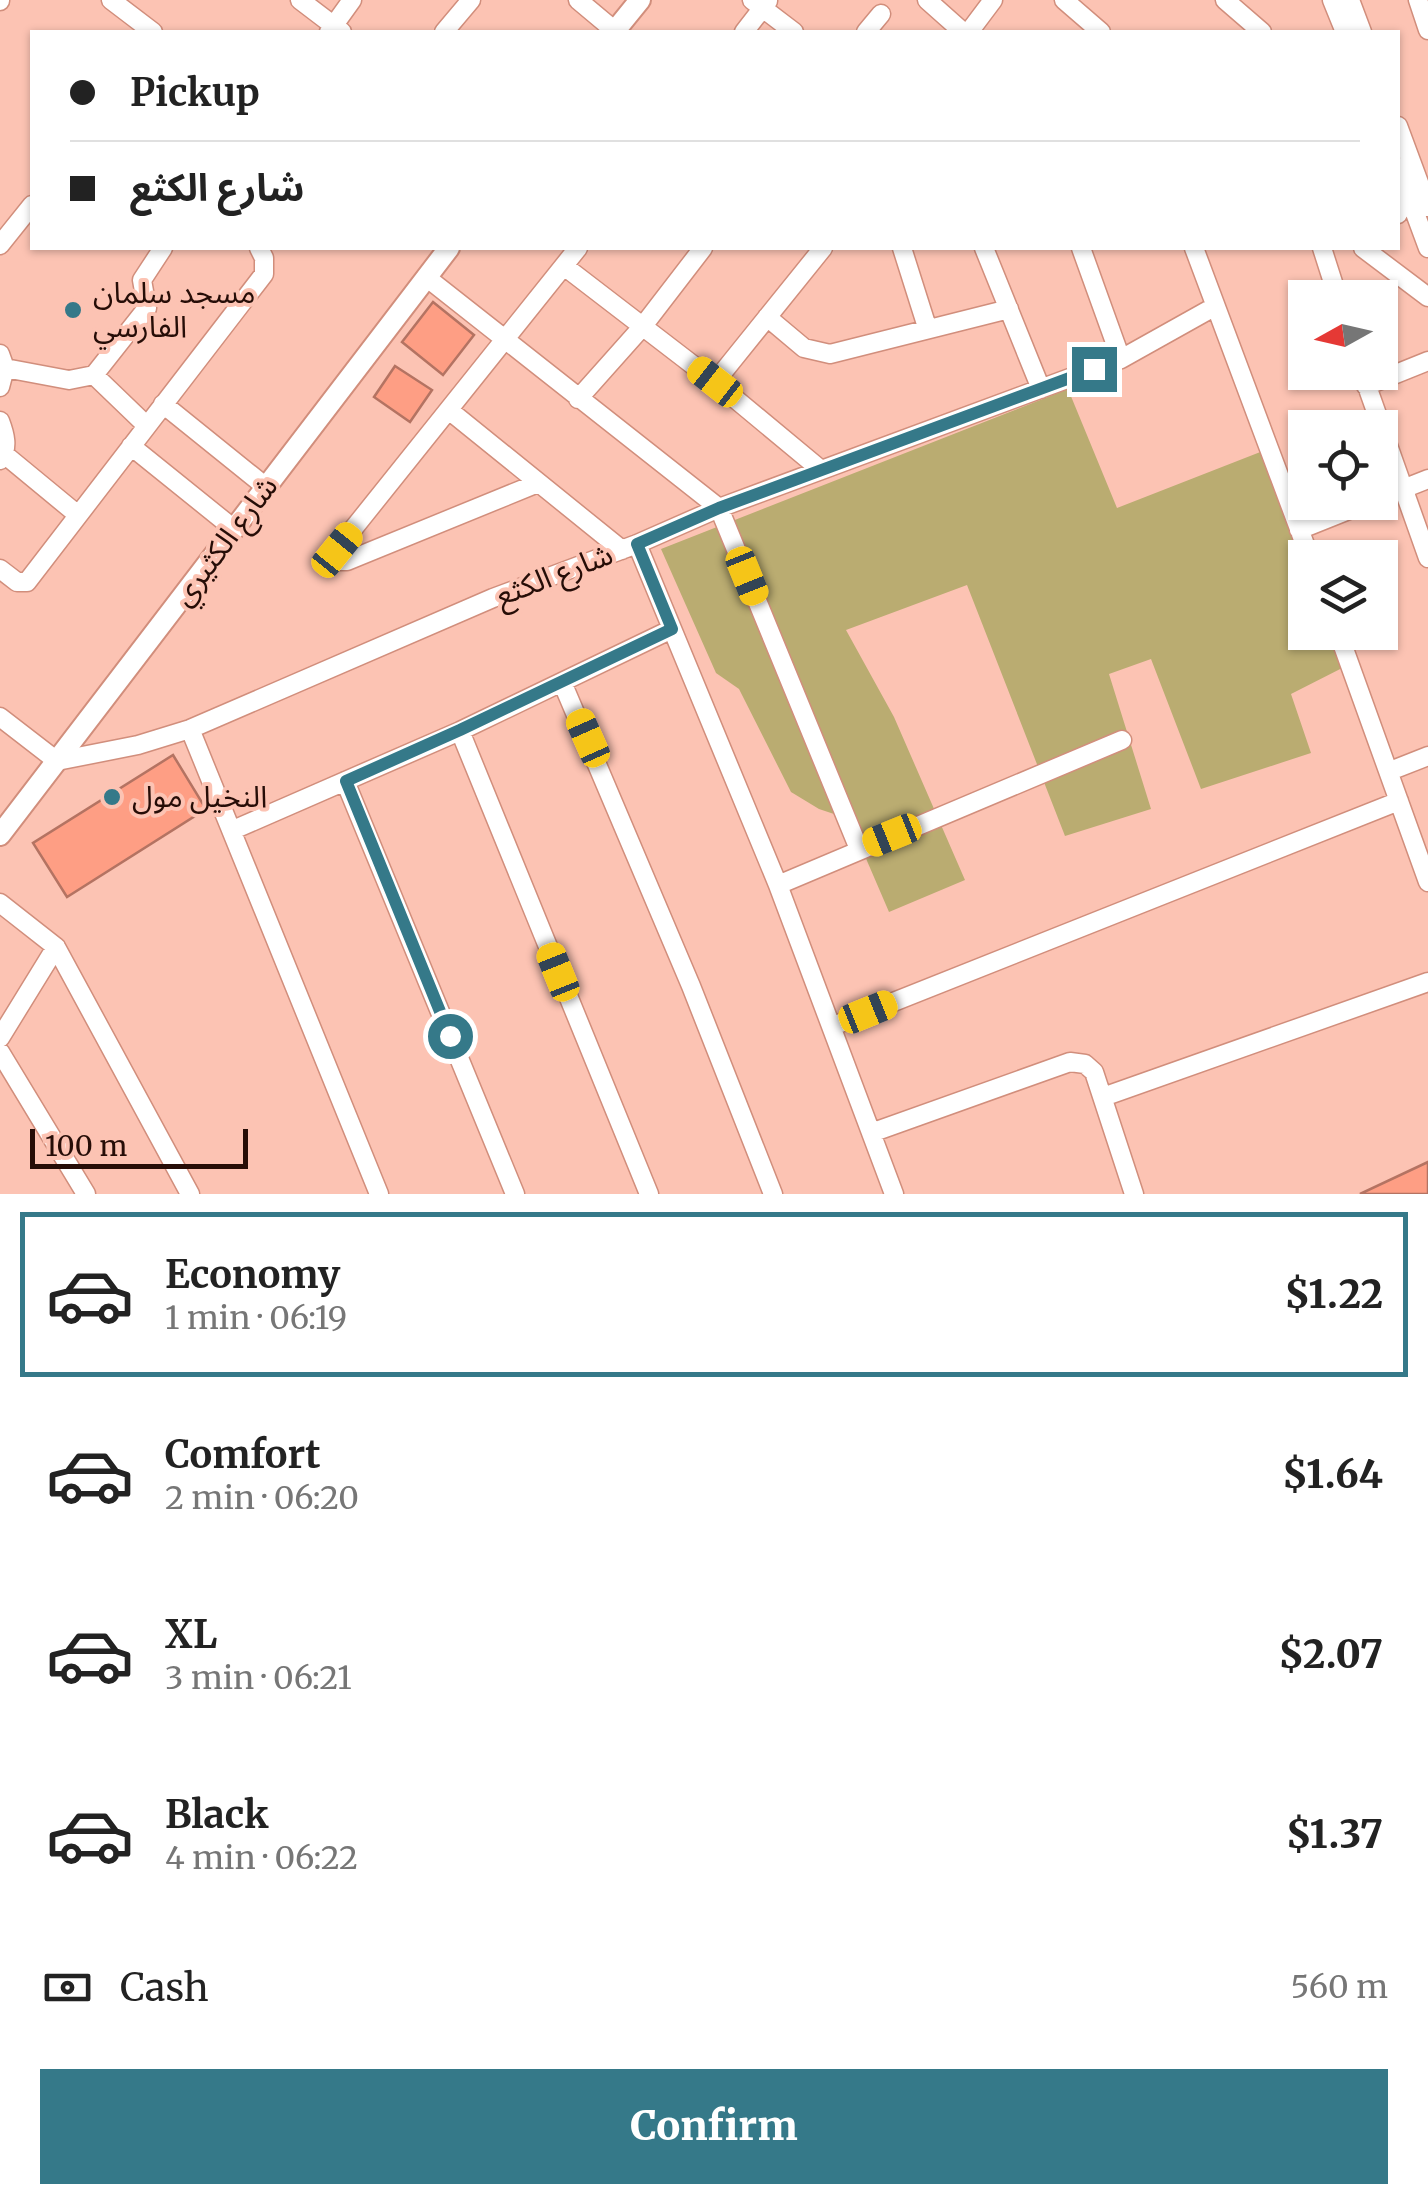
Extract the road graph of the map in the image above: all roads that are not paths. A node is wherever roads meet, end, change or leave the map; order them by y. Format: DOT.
graph roads {
  1 [pos="110,0"];
  2 [pos="300,0"];
  3 [pos="352,0"];
  4 [pos="470,0"];
  5 [pos="578,0"];
  6 [pos="640,0"];
  7 [pos="927,0"];
  8 [pos="993,0"];
  9 [pos="1064,0"];
  10 [pos="1226,0"];
  11 [pos="1332,0"];
  12 [pos="1350,0"];
  13 [pos="1418,0"];
  14 [pos="762,3"];
  15 [pos="881,14"];
  16 [pos="150,30"];
  17 [pos="335,30"];
  18 [pos="446,30"];
  19 [pos="612,30"];
  20 [pos="616,30"];
  21 [pos="745,30"];
  22 [pos="792,30"];
  23 [pos="868,30"];
  24 [pos="964,30"];
  25 [pos="968,30"];
  26 [pos="1099,30"];
  27 [pos="1260,30"];
  28 [pos="1344,30"];
  29 [pos="1361,30"];
  30 [pos="1428,30"];
  31 [pos="1400,131"];
  32 [pos="1400,173"];
  33 [pos="1406,190"];
  34 [pos="1428,206"];
  35 [pos="30,208"];
  36 [pos="1400,208"];
  37 [pos="0,245"];
  38 [pos="1428,248"];
  39 [pos="162,250"];
  40 [pos="260,250"];
  41 [pos="576,250"];
  42 [pos="701,250"];
  43 [pos="821,250"];
  44 [pos="903,250"];
  45 [pos="985,250"];
  46 [pos="1082,250"];
  47 [pos="1195,250"];
  48 [pos="1323,250"];
  49 [pos="1365,250"];
  50 [pos="439,251"];
  51 [pos="564,266"];
  52 [pos="426,277"];
  53 [pos="1332,280"];
  54 [pos="1428,297"];
  55 [pos="1214,307"];
  56 [pos="1009,308"];
  57 [pos="767,317"];
  58 [pos="643,326"];
  59 [pos="927,327"];
  60 [pos="506,340"];
  61 [pos="1121,359"];
  62 [pos="3,361"];
  63 [pos="1428,361"];
  64 [pos="1398,369"];
  65 [pos="94,376"];
  66 [pos="715,382"];
  67 [pos="0,387"];
  68 [pos="1041,389"];
  69 [pos="1368,390"];
  70 [pos="578,399"];
  71 [pos="164,404"];
  72 [pos="450,411"];
  73 [pos="0,421"];
  74 [pos="147,426"];
  75 [pos="131,446"];
  76 [pos="2,457"];
  77 [pos="821,470"];
  78 [pos="1428,479"];
  79 [pos="538,483"];
  80 [pos="266,487"];
  81 [pos="1402,490"];
  82 [pos="1398,491"];
  83 [pos="719,508"];
  84 [pos="78,515"];
  85 [pos="1324,520"];
  86 [pos="234,529"];
  87 [pos="1299,530"];
  88 [pos="1303,540"];
  89 [pos="629,547"];
  90 [pos="1428,558"];
  91 [pos="0,569"];
  92 [pos="672,629"];
  93 [pos="1345,650"];
  94 [pos="562,682"];
  95 [pos="0,717"];
  96 [pos="190,729"];
  97 [pos="460,730"];
  98 [pos="1122,740"];
  99 [pos="1428,756"];
  100 [pos="56,761"];
  101 [pos="1390,772"];
  102 [pos="346,781"];
  103 [pos="1400,801"];
  104 [pos="233,830"];
  105 [pos="0,835"];
  106 [pos="858,849"];
  107 [pos="1428,882"];
  108 [pos="778,885"];
  109 [pos="0,904"];
  110 [pos="56,947"];
  111 [pos="1428,982"];
  112 [pos="832,1026"];
  113 [pos="0,1038"];
  114 [pos="0,1052"];
  115 [pos="1103,1098"];
  116 [pos="871,1133"];
  117 [pos="86,1194"];
  118 [pos="190,1194"];
  119 [pos="379,1194"];
  120 [pos="515,1194"];
  121 [pos="649,1194"];
  122 [pos="773,1194"];
  123 [pos="894,1194"];
  124 [pos="1134,1194"];
  1 -- 16 [label="street"];
  2 -- 17 [label="street"];
  3 -- 17 [label="street"];
  4 -- 18 [label="street"];
  5 -- 19 [label="street"];
  6 -- 20 [label="main road"];
  7 -- 24 [label="street"];
  8 -- 25 [label="street"];
  9 -- 26 [label="street"];
  10 -- 27 [label="street"];
  11 -- 28 [label="street"];
  12 -- 29 [label="street"];
  13 -- 30 [label="street"];
  14 -- 21 [label="street"];
  14 -- 22 [label="street"];
  15 -- 23 [label="street"];
  31 -- 34 [label="street"];
  32 -- 33 [label="street"];
  33 -- 36 [label="street"];
  33 -- 38 [label="street"];
  35 -- 37 [label="street"];
  39 -- 65 [label="street"];
  40 -- 71 [label="street"];
  41 -- 51 [label="street"];
  42 -- 58 [label="street"];
  43 -- 57 [label="street"];
  44 -- 59 [label="street"];
  45 -- 56 [label="street"];
  46 -- 61 [label="street"];
  47 -- 55 [label="street"];
  48 -- 53 [label="street"];
  49 -- 54 [label="street"];
  50 -- 52 [label="main road, شارع الكثيري"];
  51 -- 58 [label="street"];
  51 -- 60 [label="street"];
  52 -- 60 [label="street"];
  52 -- 80 [label="main road, شارع الكثيري"];
  55 -- 61 [label="street, شارع الكثع"];
  55 -- 87 [label="street"];
  56 -- 59 [label="street"];
  56 -- 68 [label="street"];
  57 -- 59 [label="street"];
  57 -- 66 [label="street"];
  58 -- 66 [label="street"];
  58 -- 70 [label="street"];
  60 -- 70 [label="street"];
  60 -- 72 [label="street"];
  61 -- 68 [label="street, شارع الكثع"];
  62 -- 65 [label="street"];
  62 -- 67 [label="street"];
  63 -- 64 [label="street"];
  65 -- 74 [label="street"];
  66 -- 77 [label="street"];
  68 -- 77 [label="street, شارع الكثع"];
  69 -- 81 [label="street"];
  70 -- 83 [label="street"];
  71 -- 74 [label="street"];
  71 -- 80 [label="street"];
  72 -- 79 [label="street"];
  72 -- 79 [label="street"];
  73 -- 76 [label="street"];
  74 -- 75 [label="street"];
  75 -- 84 [label="street"];
  75 -- 86 [label="street"];
  76 -- 84 [label="street"];
  77 -- 83 [label="street, شارع الكثع"];
  78 -- 81 [label="street"];
  79 -- 89 [label="street"];
  80 -- 86 [label="main road, شارع الكثيري"];
  81 -- 82 [label="street"];
  81 -- 90 [label="street"];
  83 -- 89 [label="street, شارع الكثع"];
  83 -- 106 [label="street"];
  84 -- 91 [label="street"];
  85 -- 87 [label="street"];
  86 -- 100 [label="main road, شارع الكثيري"];
  87 -- 88 [label="street"];
  89 -- 92 [label="street"];
  89 -- 96 [label="street, شارع الكثع"];
  92 -- 94 [label="street"];
  92 -- 108 [label="street"];
  93 -- 101 [label="street"];
  94 -- 97 [label="street"];
  94 -- 122 [label="street"];
  95 -- 100 [label="street"];
  96 -- 100 [label="street, شارع الكثع"];
  96 -- 104 [label="street"];
  97 -- 102 [label="street"];
  97 -- 121 [label="street"];
  98 -- 106 [label="street"];
  99 -- 101 [label="street"];
  100 -- 105 [label="main road, شارع الكثيري"];
  101 -- 103 [label="street"];
  102 -- 104 [label="street"];
  102 -- 120 [label="street"];
  103 -- 107 [label="street"];
  103 -- 112 [label="street"];
  104 -- 119 [label="street"];
  106 -- 108 [label="street"];
  108 -- 112 [label="street"];
  109 -- 110 [label="street"];
  110 -- 113 [label="street"];
  110 -- 118 [label="street"];
  111 -- 115 [label="street"];
  112 -- 116 [label="street"];
  114 -- 117 [label="street"];
  115 -- 116 [label="street"];
  115 -- 124 [label="street"];
  116 -- 123 [label="street"];
}
